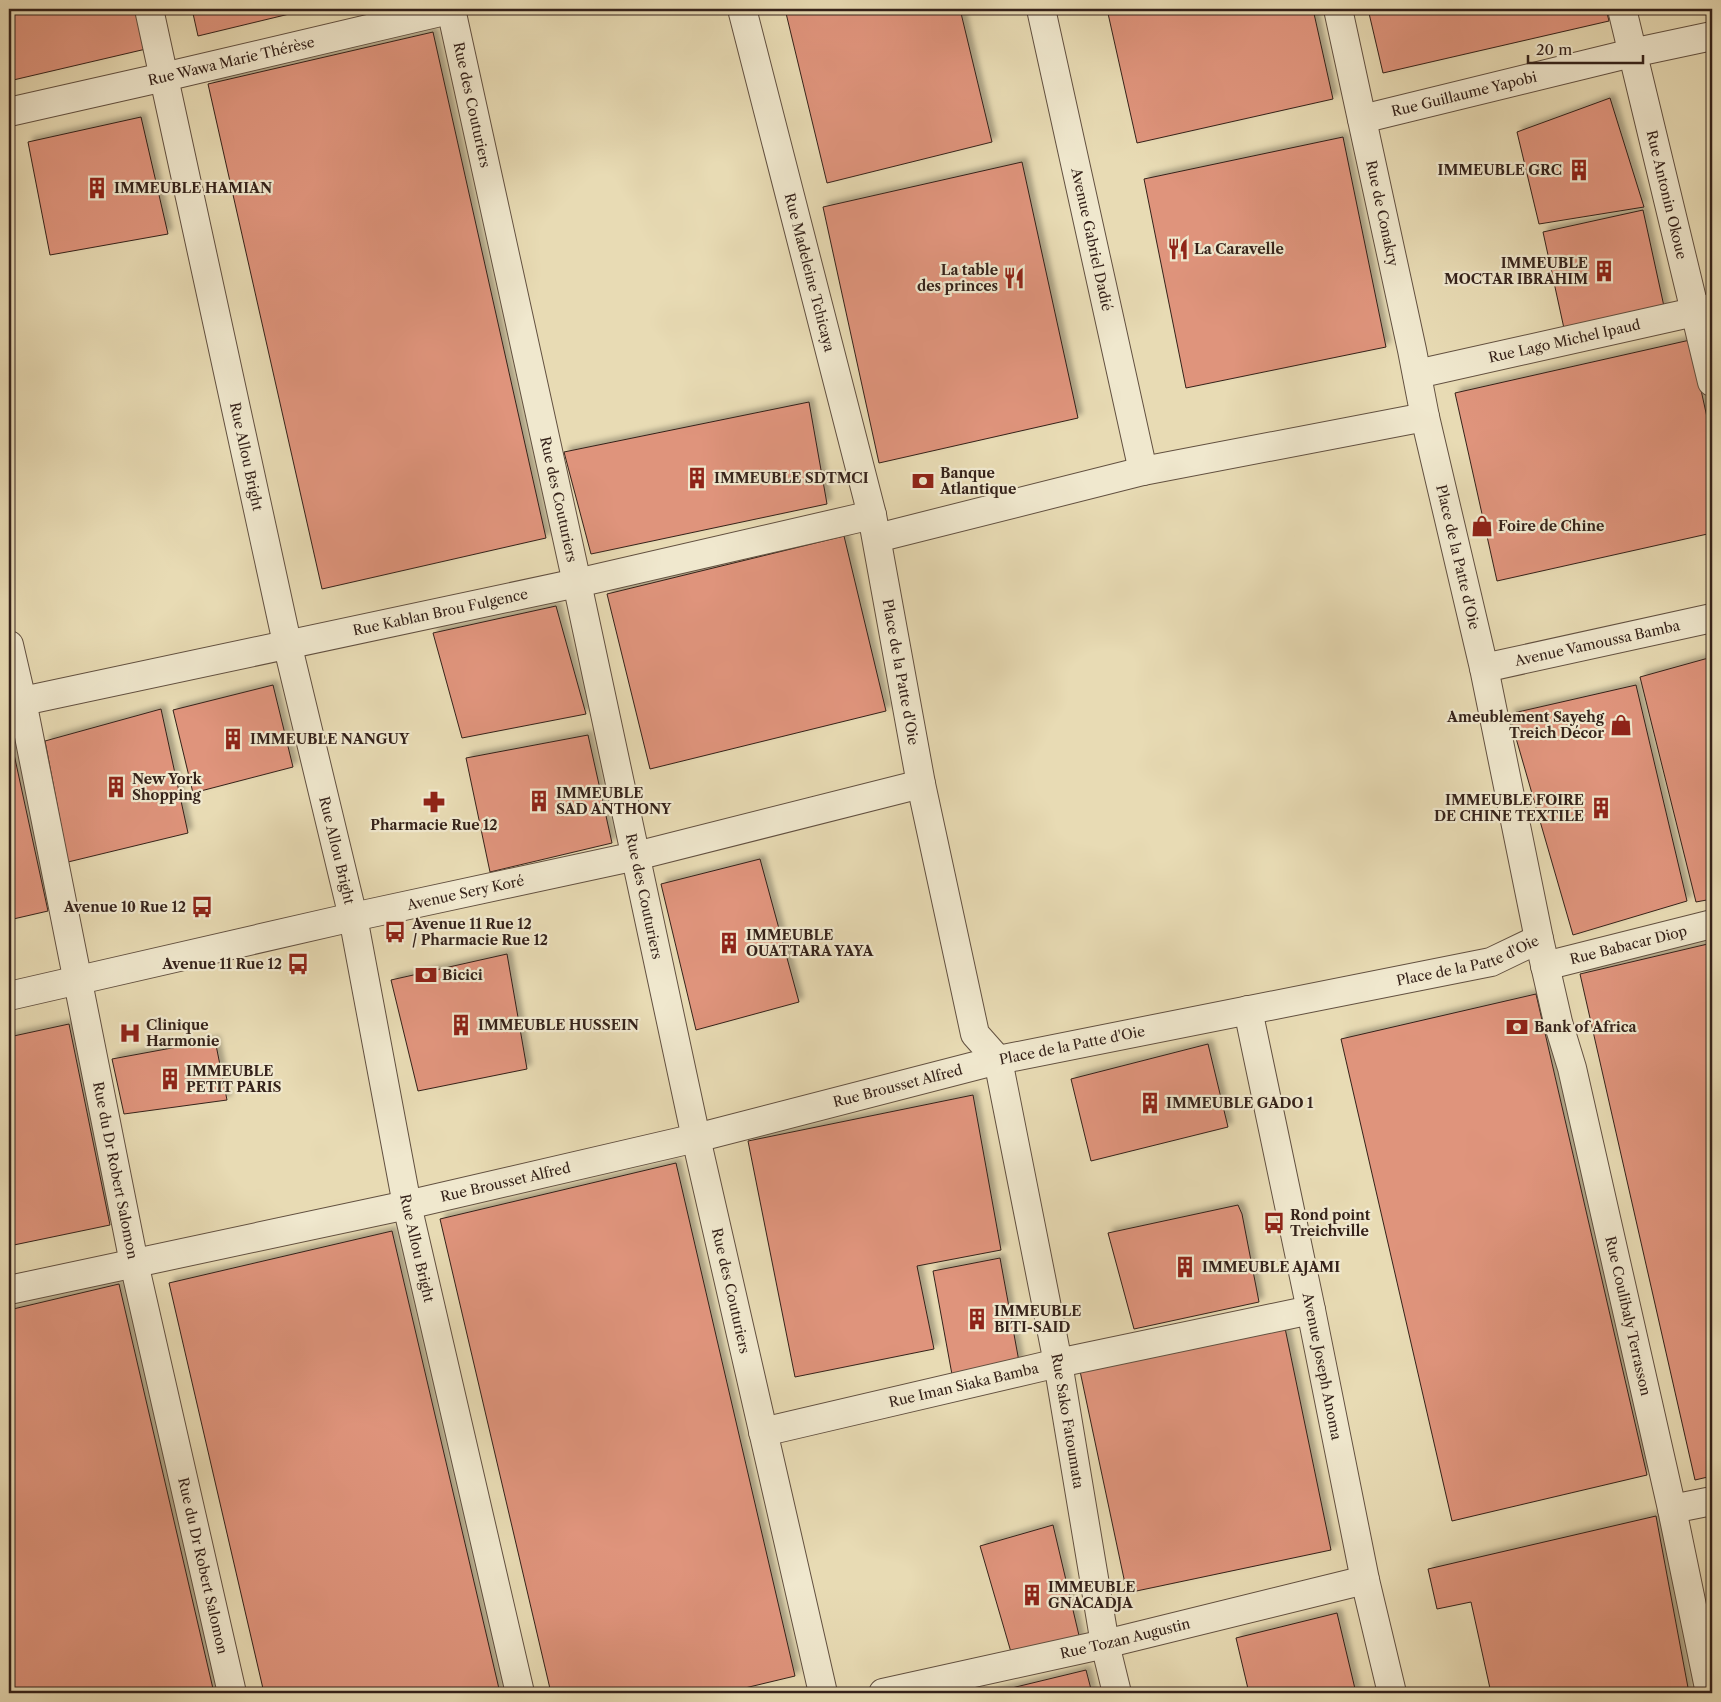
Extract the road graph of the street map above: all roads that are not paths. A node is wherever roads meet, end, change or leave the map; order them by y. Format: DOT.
graph roads {
  1 [pos="149,9"];
  2 [pos="451,9"];
  3 [pos="742,9"];
  4 [pos="1041,9"];
  5 [pos="1338,9"];
  6 [pos="1622,9"];
  7 [pos="1712,36"];
  8 [pos="1632,53"];
  9 [pos="164,77"];
  10 [pos="9,112"];
  11 [pos="1362,119"];
  12 [pos="1704,310"];
  13 [pos="1417,374"];
  14 [pos="1712,382"];
  15 [pos="1425,417"];
  16 [pos="1143,471"];
  17 [pos="874,526"];
  18 [pos="577,583"];
  19 [pos="1712,618"];
  20 [pos="287,644"];
  21 [pos="9,645"];
  22 [pos="1484,668"];
  23 [pos="15,702"];
  24 [pos="921,784"];
  25 [pos="636,856"];
  26 [pos="353,917"];
  27 [pos="1712,924"];
  28 [pos="1539,939"];
  29 [pos="1545,966"];
  30 [pos="78,980"];
  31 [pos="9,996"];
  32 [pos="1248,1010"];
  33 [pos="998,1060"];
  34 [pos="696,1138"];
  35 [pos="407,1206"];
  36 [pos="134,1264"];
  37 [pos="9,1290"];
  38 [pos="1311,1310"];
  39 [pos="1058,1363"];
  40 [pos="763,1432"];
  41 [pos="1712,1501"];
  42 [pos="1672,1509"];
  43 [pos="1365,1580"];
  44 [pos="1105,1644"];
  45 [pos="232,1693"];
  46 [pos="520,1693"];
  47 [pos="823,1693"];
  48 [pos="883,1693"];
  49 [pos="1117,1693"];
  50 [pos="1392,1693"];
  51 [pos="1710,1693"];
  1 -- 9 [label="street, Rue Allou Bright"];
  2 -- 9 [label="street, Rue Wawa Marie Thérèse"];
  2 -- 18 [label="street, Rue des Couturiers"];
  3 -- 17 [label="street, Rue Madeleine Tchicaya"];
  4 -- 16 [label="street, Avenue Gabriel Dadié"];
  5 -- 11 [label="street, Rue de Conakry"];
  6 -- 8 [label="street, Rue Antonin Okoue"];
  7 -- 8 [label="street, Rue Guillaume Yapobi"];
  8 -- 11 [label="street, Rue Guillaume Yapobi"];
  8 -- 12 [label="street, Rue Antonin Okoue"];
  9 -- 10 [label="street, Rue Wawa Marie Thérèse"];
  9 -- 20 [label="street, Rue Allou Bright"];
  11 -- 13 [label="street, Rue de Conakry"];
  12 -- 13 [label="street, Rue Lago Michel Ipaud"];
  12 -- 14 [label="street, Rue Antonin Okoue"];
  13 -- 15 [label="street, Rue de Conakry"];
  15 -- 16 [label="street"];
  15 -- 22 [label="street, Place de la Patte d'Oie"];
  16 -- 17 [label="street"];
  17 -- 18 [label="street, Rue Kablan Brou Fulgence"];
  17 -- 24 [label="street, Place de la Patte d'Oie"];
  18 -- 20 [label="street, Rue Kablan Brou Fulgence"];
  18 -- 25 [label="street, Rue des Couturiers"];
  19 -- 22 [label="street, Avenue Vamoussa Bamba"];
  20 -- 23 [label="street, Rue Kablan Brou Fulgence"];
  20 -- 26 [label="street, Rue Allou Bright"];
  21 -- 23 [label="street, Rue du Dr Robert Salomon"];
  22 -- 28 [label="street, Place de la Patte d'Oie"];
  23 -- 30 [label="street, Rue du Dr Robert Salomon"];
  24 -- 25 [label="street, Avenue Sery Koré"];
  24 -- 33 [label="street, Place de la Patte d'Oie"];
  25 -- 26 [label="street, Avenue Sery Koré"];
  25 -- 34 [label="street, Rue des Couturiers"];
  26 -- 30 [label="street, Avenue Sery Koré"];
  26 -- 35 [label="street, Rue Allou Bright"];
  27 -- 29 [label="street, Rue Babacar Diop"];
  28 -- 29 [label="street, Rue Coulibaly Terrasson"];
  28 -- 32 [label="street, Place de la Patte d'Oie"];
  29 -- 42 [label="street, Rue Coulibaly Terrasson"];
  30 -- 31 [label="street, Avenue Sery Koré"];
  30 -- 36 [label="street, Rue du Dr Robert Salomon"];
  32 -- 33 [label="street, Place de la Patte d'Oie"];
  32 -- 38 [label="street, Avenue Joseph Anoma"];
  33 -- 34 [label="street, Rue Brousset Alfred"];
  33 -- 39 [label="street, Rue Sako Fatoumata"];
  34 -- 35 [label="street, Rue Brousset Alfred"];
  34 -- 40 [label="street, Rue des Couturiers"];
  35 -- 36 [label="street, Rue Brousset Alfred"];
  35 -- 46 [label="street, Rue Allou Bright"];
  36 -- 37 [label="street, Rue Brousset Alfred"];
  36 -- 45 [label="street, Rue du Dr Robert Salomon"];
  38 -- 39 [label="street, Rue Iman Siaka Bamba"];
  38 -- 43 [label="street, Avenue Joseph Anoma"];
  39 -- 40 [label="street, Rue Iman Siaka Bamba"];
  39 -- 44 [label="street, Rue Sako Fatoumata"];
  40 -- 47 [label="street, Rue des Couturiers"];
  41 -- 42 [label="street"];
  42 -- 51 [label="street, Rue Coulibaly Terrasson"];
  43 -- 44 [label="street, Rue Tozan Augustin"];
  43 -- 50 [label="street, Avenue Joseph Anoma"];
  44 -- 48 [label="street, Rue Tozan Augustin"];
  44 -- 49 [label="street, Rue Sako Fatoumata"];
}
